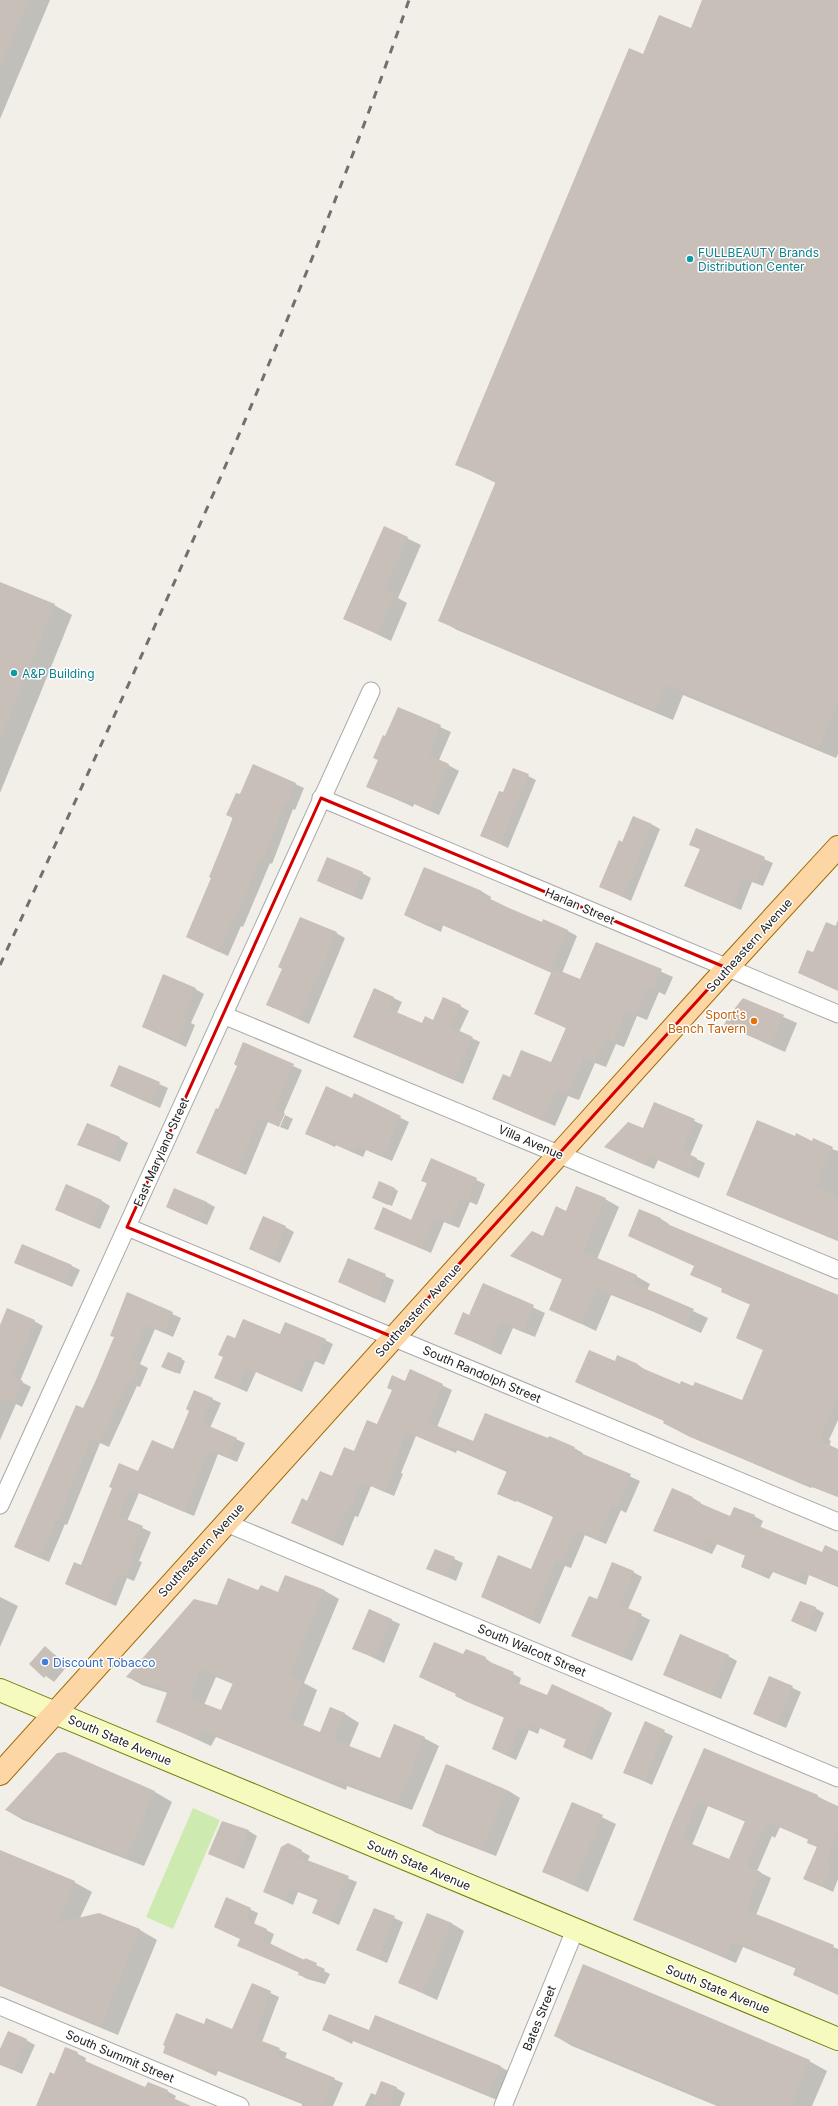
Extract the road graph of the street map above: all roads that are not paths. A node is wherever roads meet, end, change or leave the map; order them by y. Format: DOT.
graph roads {
  1 [pos="371,691"];
  2 [pos="321,798"];
  3 [pos="838,847"];
  4 [pos="727,968"];
  5 [pos="223,1014"];
  6 [pos="838,1014"];
  7 [pos="560,1154"];
  8 [pos="127,1227"];
  9 [pos="838,1270"];
  10 [pos="393,1337"];
  11 [pos="0,1505"];
  12 [pos="226,1522"];
  13 [pos="838,1522"];
  14 [pos="0,1690"];
  15 [pos="54,1713"];
  16 [pos="0,1774"];
  17 [pos="838,1778"];
  18 [pos="576,1930"];
  19 [pos="0,2006"];
  20 [pos="838,2039"];
  21 [pos="240,2106"];
  22 [pos="503,2106"];
  1 -- 2 [label="street, East Maryland Street"];
  2 -- 4 [label="street, Harlan Street"];
  2 -- 5 [label="street, East Maryland Street"];
  3 -- 4 [label="main road, Southeastern Avenue"];
  4 -- 6 [label="street, Harlan Street"];
  4 -- 7 [label="main road, Southeastern Avenue"];
  5 -- 7 [label="street, Villa Avenue"];
  5 -- 8 [label="street, East Maryland Street"];
  7 -- 9 [label="street, Villa Avenue"];
  7 -- 10 [label="main road, Southeastern Avenue"];
  8 -- 10 [label="street, South Randolph Street"];
  8 -- 11 [label="street, East Maryland Street"];
  10 -- 12 [label="main road, Southeastern Avenue"];
  10 -- 13 [label="street, South Randolph Street"];
  12 -- 15 [label="main road, Southeastern Avenue"];
  12 -- 17 [label="street, South Walcott Street"];
  14 -- 15 [label="street, South State Avenue"];
  15 -- 16 [label="main road, Southeastern Avenue"];
  15 -- 18 [label="street, South State Avenue"];
  18 -- 20 [label="street, South State Avenue"];
  18 -- 22 [label="street, Bates Street"];
  19 -- 21 [label="street, South Summit Street"];
}
